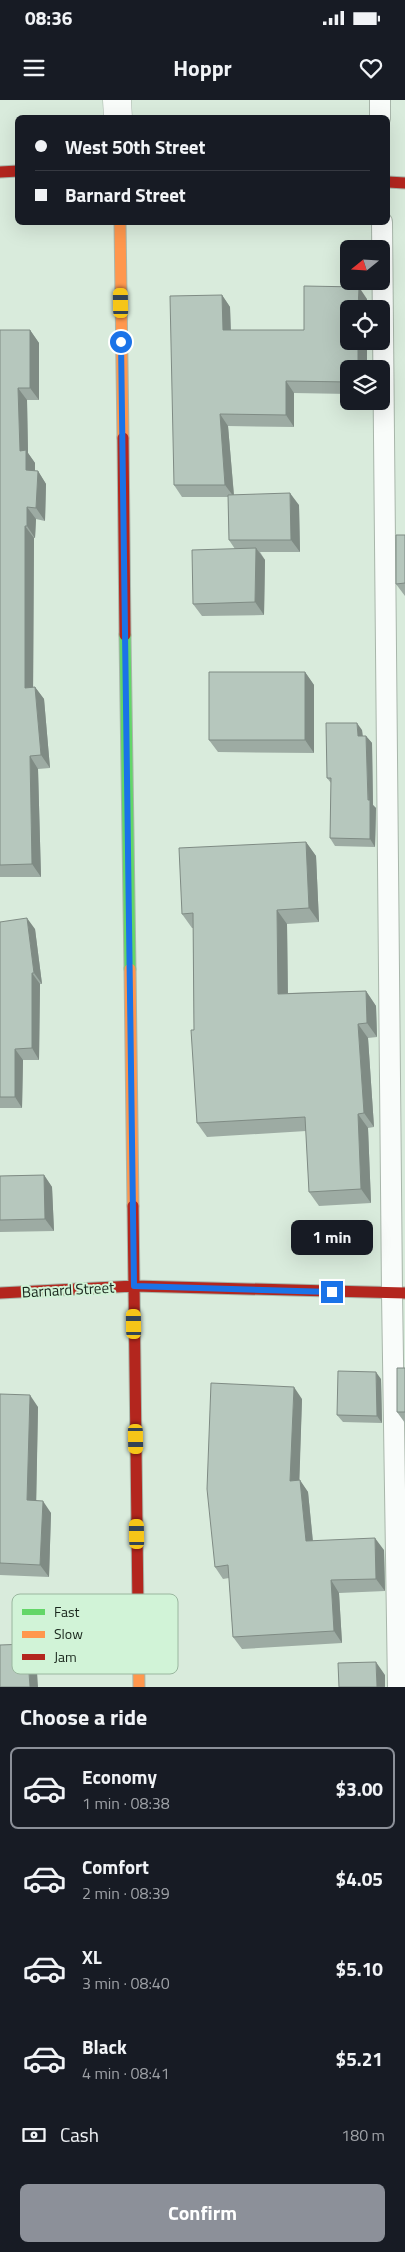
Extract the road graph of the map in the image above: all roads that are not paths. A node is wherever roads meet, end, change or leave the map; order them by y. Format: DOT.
graph roads {
  1 [pos="118,100"];
  2 [pos="380,100"];
  3 [pos="118,115"];
  4 [pos="380,115"];
  5 [pos="15,171"];
  6 [pos="0,172"];
  7 [pos="390,182"];
  8 [pos="405,183"];
  9 [pos="120,225"];
  10 [pos="382,225"];
  11 [pos="134,1286"];
  12 [pos="0,1293"];
  13 [pos="398,1293"];
  14 [pos="137,1594"];
  15 [pos="138,1674"];
  16 [pos="138,1687"];
  17 [pos="398,1687"];
  1 -- 3 [label="street"];
  2 -- 4 [label="lane"];
  5 -- 6 [label="street"];
  7 -- 8 [label="street"];
  9 -- 11 [label="street"];
  10 -- 13 [label="lane"];
  11 -- 12 [label="street, Barnard Street"];
  11 -- 13 [label="street, Barnard Street"];
  11 -- 14 [label="street"];
  13 -- 17 [label="lane"];
  15 -- 16 [label="street"];
}
